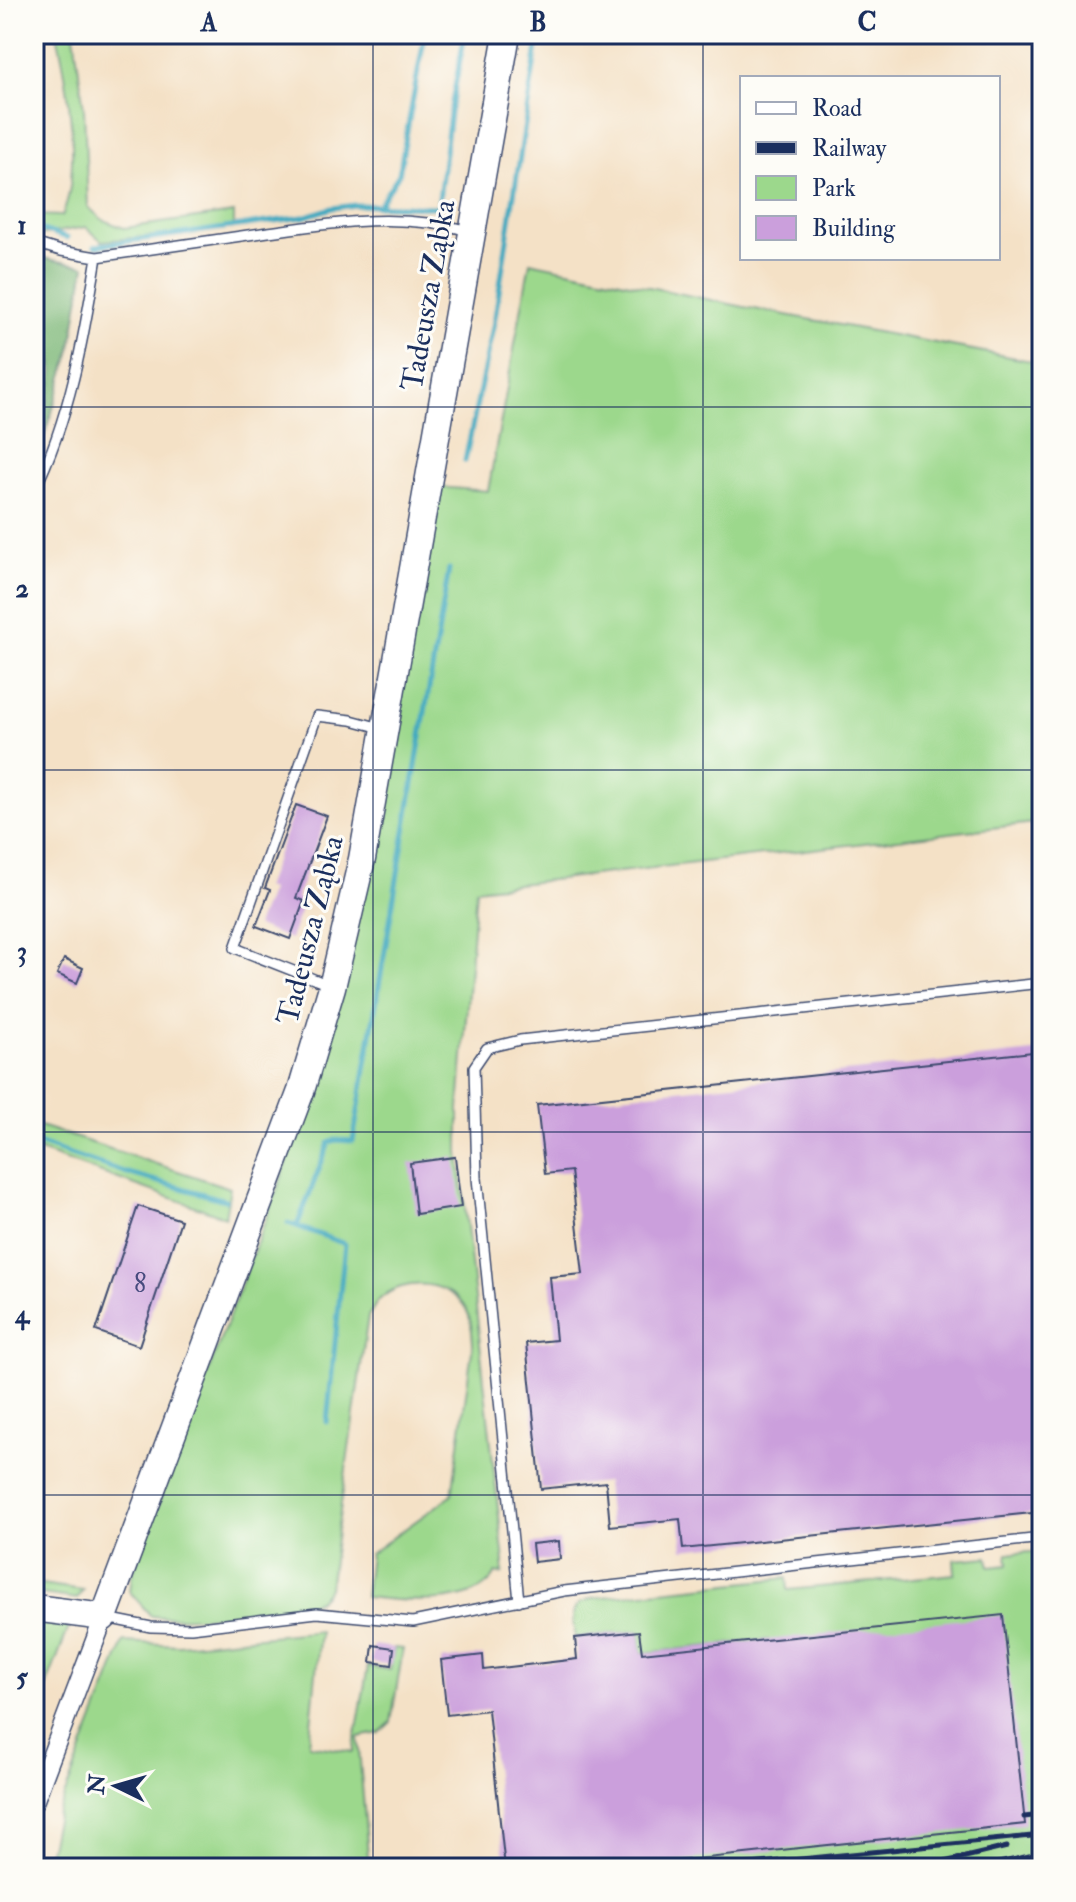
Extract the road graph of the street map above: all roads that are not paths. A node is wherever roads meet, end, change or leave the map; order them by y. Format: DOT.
graph roads {
  1 [pos="507,34"];
  2 [pos="472,232"];
  3 [pos="34,243"];
  4 [pos="97,257"];
  5 [pos="34,491"];
  6 [pos="383,728"];
  7 [pos="1042,983"];
  8 [pos="332,987"];
  9 [pos="1042,1538"];
  10 [pos="519,1601"];
  11 [pos="34,1608"];
  12 [pos="104,1617"];
  13 [pos="34,1802"];
  1 -- 2 [label="street, Tadeusza Ząbka"];
  2 -- 4 [label="lane"];
  2 -- 6 [label="street, Tadeusza Ząbka"];
  3 -- 4 [label="lane"];
  4 -- 5 [label="lane"];
  6 -- 8 [label="street, Tadeusza Ząbka"];
  6 -- 8 [label="lane"];
  7 -- 10 [label="lane"];
  8 -- 12 [label="street, Tadeusza Ząbka"];
  9 -- 10 [label="lane"];
  10 -- 12 [label="lane"];
  11 -- 12 [label="street"];
  12 -- 13 [label="street, Tadeusza Ząbka"];
}
